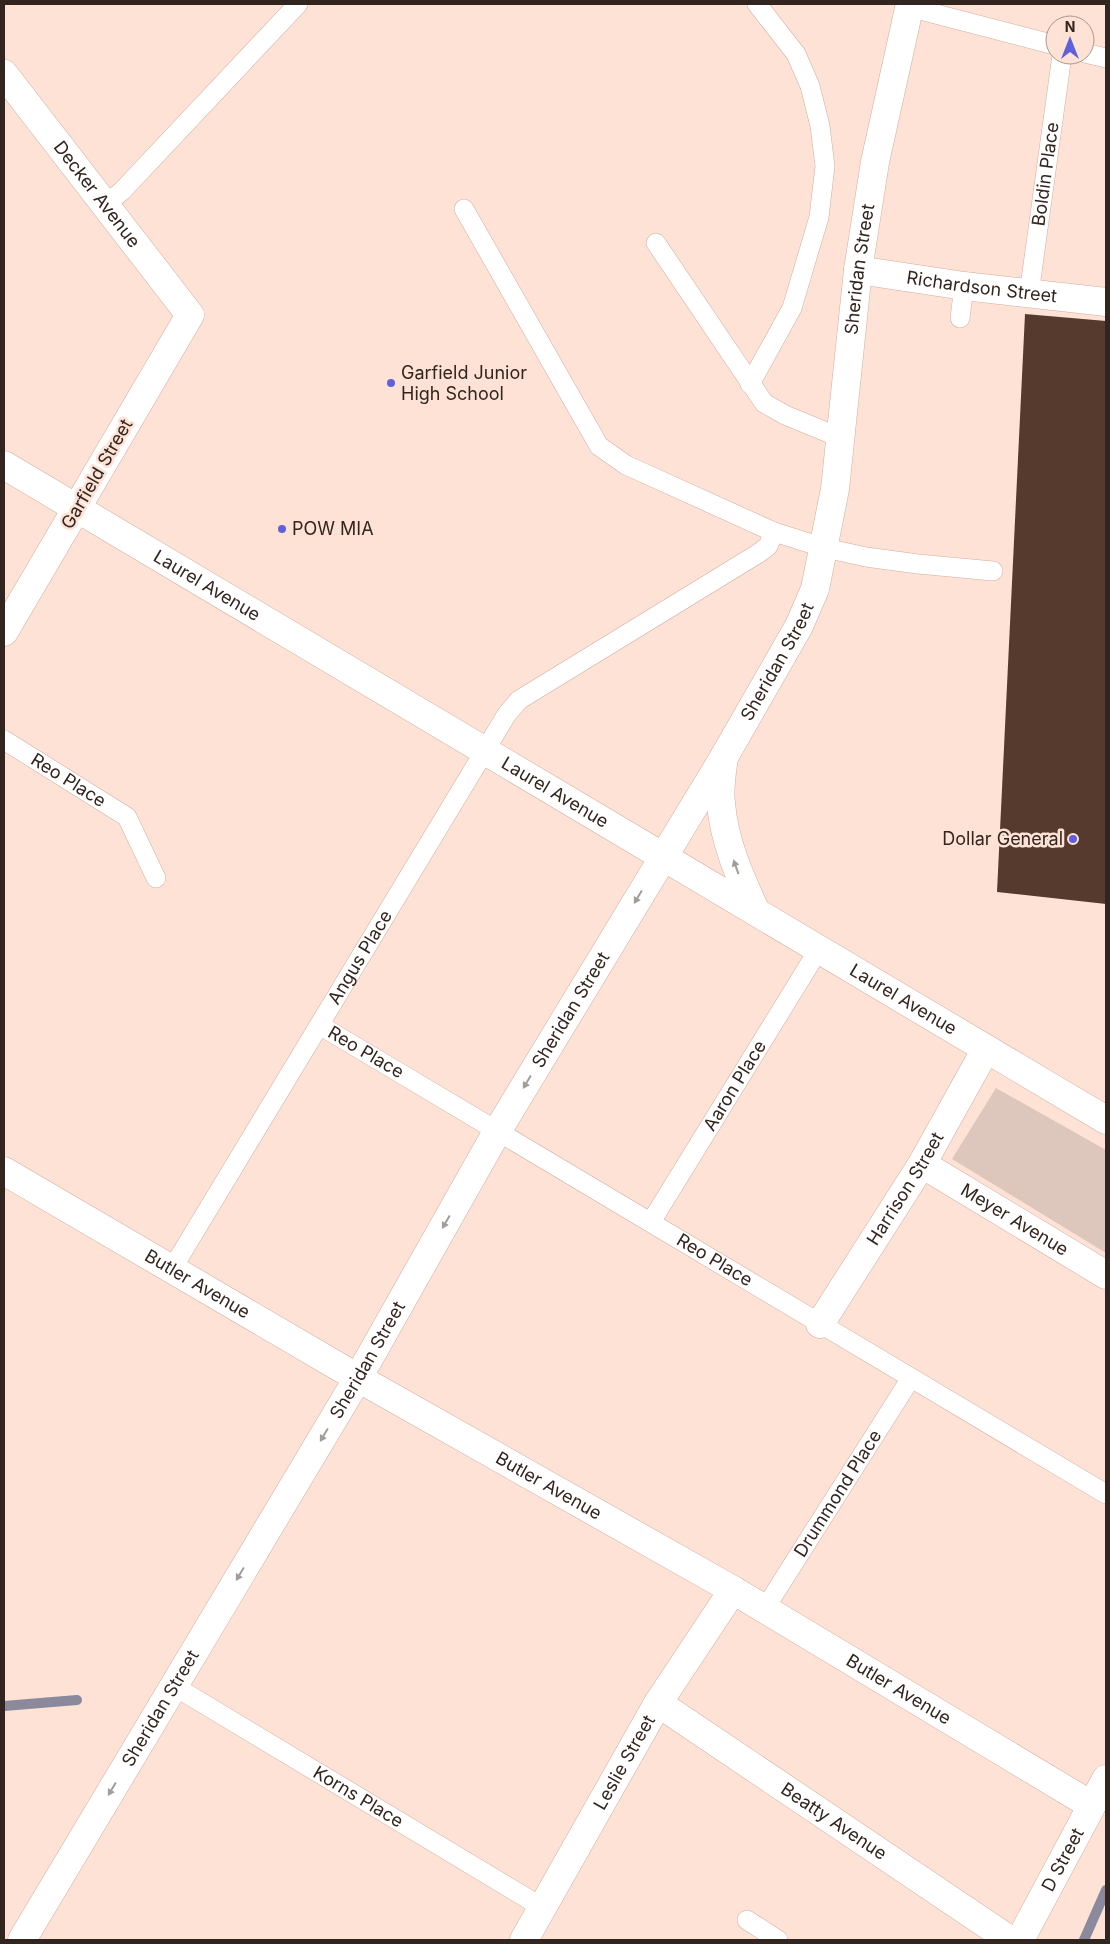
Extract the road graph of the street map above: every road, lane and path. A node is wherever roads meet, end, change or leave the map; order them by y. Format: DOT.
graph roads {
  1 [pos="298,4"];
  2 [pos="757,4"];
  3 [pos="909,6"];
  4 [pos="1045,42"];
  5 [pos="1061,65"];
  6 [pos="4,74"];
  7 [pos="105,205"];
  8 [pos="464,209"];
  9 [pos="656,243"];
  10 [pos="858,270"];
  11 [pos="964,286"];
  12 [pos="1029,294"];
  13 [pos="1106,302"];
  14 [pos="190,315"];
  15 [pos="960,318"];
  16 [pos="750,384"];
  17 [pos="841,438"];
  18 [pos="4,465"];
  19 [pos="78,508"];
  20 [pos="774,532"];
  21 [pos="825,548"];
  22 [pos="993,571"];
  23 [pos="4,632"];
  24 [pos="4,740"];
  25 [pos="485,749"];
  26 [pos="724,757"];
  27 [pos="663,855"];
  28 [pos="156,878"];
  29 [pos="756,912"];
  30 [pos="819,949"];
  31 [pos="320,1026"];
  32 [pos="986,1049"];
  33 [pos="1106,1120"];
  34 [pos="498,1130"];
  35 [pos="922,1164"];
  36 [pos="4,1171"];
  37 [pos="651,1222"];
  38 [pos="172,1269"];
  39 [pos="1106,1275"];
  40 [pos="820,1324"];
  41 [pos="358,1378"];
  42 [pos="911,1378"];
  43 [pos="1106,1494"];
  44 [pos="733,1590"];
  45 [pos="764,1610"];
  46 [pos="174,1686"];
  47 [pos="658,1703"];
  48 [pos="1106,1779"];
  49 [pos="1091,1805"];
  50 [pos="542,1908"];
  51 [pos="747,1920"];
  52 [pos="22,1940"];
  53 [pos="524,1940"];
  54 [pos="778,1940"];
  55 [pos="1010,1940"];
  56 [pos="1020,1940"];
  1 -- 7 [label="lane"];
  2 -- 16 [label="lane"];
  3 -- 4 [label="lane"];
  3 -- 10 [label="street, Sheridan Street"];
  5 -- 12 [label="lane, Boldin Place"];
  6 -- 7 [label="street, Decker Avenue"];
  7 -- 14 [label="street, Decker Avenue"];
  8 -- 20 [label="lane"];
  9 -- 16 [label="lane"];
  10 -- 11 [label="street, Richardson Street"];
  10 -- 17 [label="street, Sheridan Street"];
  11 -- 12 [label="street, Richardson Street"];
  11 -- 15 [label="lane"];
  12 -- 13 [label="street, Richardson Street"];
  14 -- 19 [label="street, Garfield Street"];
  16 -- 17 [label="lane"];
  17 -- 21 [label="street, Sheridan Street"];
  18 -- 19 [label="street, Laurel Avenue"];
  19 -- 23 [label="street, Garfield Street"];
  19 -- 25 [label="street, Laurel Avenue"];
  20 -- 21 [label="lane"];
  20 -- 25 [label="lane, Angus Place"];
  21 -- 22 [label="lane"];
  21 -- 26 [label="street, Sheridan Street"];
  24 -- 28 [label="lane, Reo Place"];
  25 -- 27 [label="street, Laurel Avenue"];
  25 -- 31 [label="lane, Angus Place"];
  26 -- 27 [label="street, Sheridan Street"];
  29 -- 26 [label="street, one-way"];
  27 -- 29 [label="street, Laurel Avenue"];
  27 -- 34 [label="street, Sheridan Street, one-way"];
  29 -- 30 [label="street, Laurel Avenue"];
  30 -- 32 [label="street, Laurel Avenue"];
  30 -- 37 [label="lane, Aaron Place"];
  31 -- 34 [label="lane, Reo Place"];
  31 -- 38 [label="lane, Angus Place"];
  32 -- 33 [label="street, Laurel Avenue"];
  32 -- 35 [label="street, Harrison Street"];
  34 -- 37 [label="lane, Reo Place"];
  34 -- 41 [label="street, Sheridan Street, one-way"];
  35 -- 39 [label="street, Meyer Avenue"];
  35 -- 40 [label="street, Harrison Street"];
  36 -- 38 [label="street, Butler Avenue"];
  37 -- 40 [label="lane, Reo Place"];
  38 -- 41 [label="street, Butler Avenue"];
  40 -- 42 [label="lane, Reo Place"];
  41 -- 44 [label="street, Butler Avenue"];
  41 -- 46 [label="street, Sheridan Street, one-way"];
  42 -- 43 [label="lane, Reo Place"];
  42 -- 45 [label="lane, Drummond Place"];
  44 -- 45 [label="street, Butler Avenue"];
  44 -- 47 [label="street, Leslie Street"];
  45 -- 49 [label="street, Butler Avenue"];
  46 -- 50 [label="lane, Korns Place"];
  46 -- 52 [label="street, Sheridan Street, one-way"];
  47 -- 50 [label="street, Leslie Street"];
  47 -- 55 [label="street, Beatty Avenue"];
  48 -- 49 [label="street, D Street"];
  49 -- 56 [label="street, D Street"];
  50 -- 53 [label="street, Leslie Street"];
  51 -- 54 [label="lane"];
}
